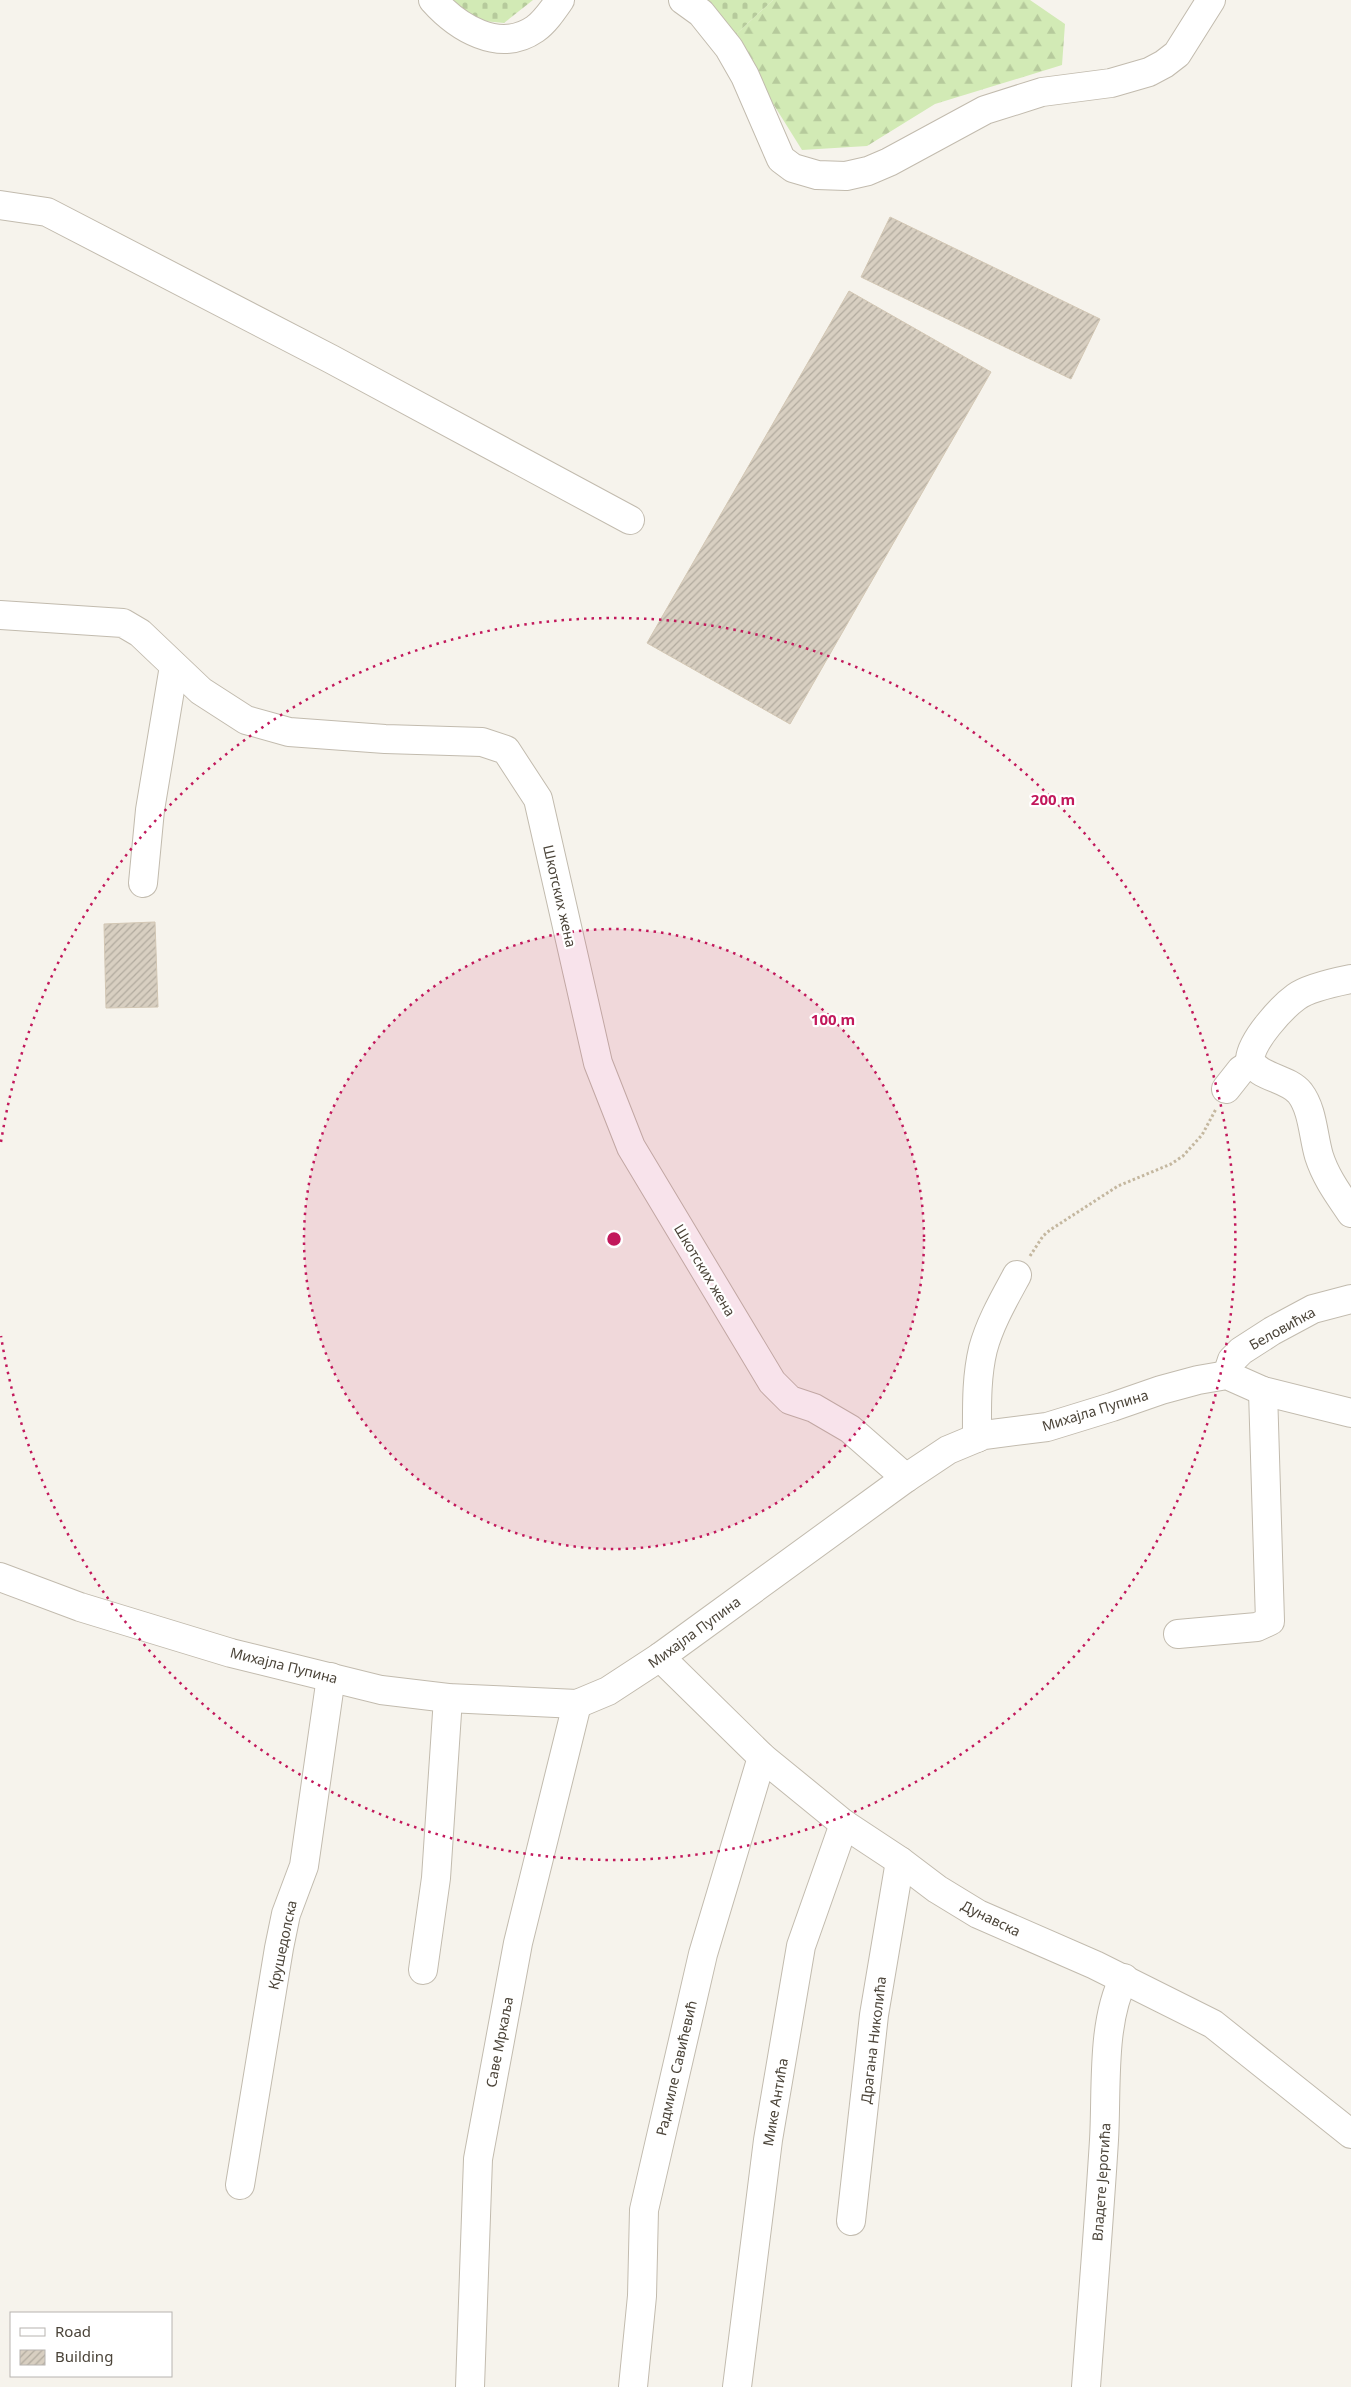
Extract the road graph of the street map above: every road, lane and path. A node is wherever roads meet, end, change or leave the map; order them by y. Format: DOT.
graph roads {
  1 [pos="433,0"];
  2 [pos="560,0"];
  3 [pos="683,0"];
  4 [pos="1211,0"];
  5 [pos="0,205"];
  6 [pos="630,520"];
  7 [pos="0,615"];
  8 [pos="174,666"];
  9 [pos="143,883"];
  10 [pos="1351,979"];
  11 [pos="1252,1063"];
  12 [pos="1226,1089"];
  13 [pos="1351,1214"];
  14 [pos="1017,1275"];
  15 [pos="1351,1299"];
  16 [pos="1227,1375"];
  17 [pos="1263,1391"];
  18 [pos="1351,1414"];
  19 [pos="977,1438"];
  20 [pos="906,1478"];
  21 [pos="0,1577"];
  22 [pos="1178,1634"];
  23 [pos="660,1658"];
  24 [pos="331,1677"];
  25 [pos="448,1698"];
  26 [pos="577,1704"];
  27 [pos="762,1757"];
  28 [pos="844,1824"];
  29 [pos="900,1860"];
  30 [pos="423,1970"];
  31 [pos="1124,1978"];
  32 [pos="1351,2134"];
  33 [pos="240,2185"];
  34 [pos="851,2221"];
  35 [pos="470,2387"];
  36 [pos="633,2387"];
  37 [pos="737,2387"];
  38 [pos="1086,2387"];
  1 -- 2 [label="street"];
  3 -- 4 [label="street"];
  5 -- 6 [label="street"];
  7 -- 8 [label="street, Шкотских жена"];
  8 -- 9 [label="street"];
  8 -- 20 [label="street, Шкотских жена"];
  10 -- 11 [label="street"];
  11 -- 12 [label="street"];
  11 -- 13 [label="street"];
  12 -- 14 [label="path"];
  14 -- 19 [label="street"];
  15 -- 16 [label="street, Беловићка"];
  16 -- 17 [label="street"];
  16 -- 19 [label="street, Михајла Пупина"];
  17 -- 18 [label="street"];
  17 -- 22 [label="street"];
  19 -- 20 [label="street, Михајла Пупина"];
  20 -- 23 [label="street, Михајла Пупина"];
  21 -- 24 [label="street, Михајла Пупина"];
  23 -- 26 [label="street, Михајла Пупина"];
  23 -- 27 [label="street, Дунавска"];
  24 -- 25 [label="street, Михајла Пупина"];
  24 -- 33 [label="street, Крушедолска"];
  25 -- 26 [label="street, Михајла Пупина"];
  25 -- 30 [label="street"];
  26 -- 35 [label="street, Саве Мркаља"];
  27 -- 28 [label="street, Дунавска"];
  27 -- 36 [label="street, Радмиле Савићевић"];
  28 -- 29 [label="street, Дунавска"];
  28 -- 37 [label="street, Мике Антића"];
  29 -- 31 [label="street, Дунавска"];
  29 -- 34 [label="street, Драгана Николића"];
  31 -- 32 [label="street, Дунавска"];
  31 -- 38 [label="street, Владете Јеротића"];
}
